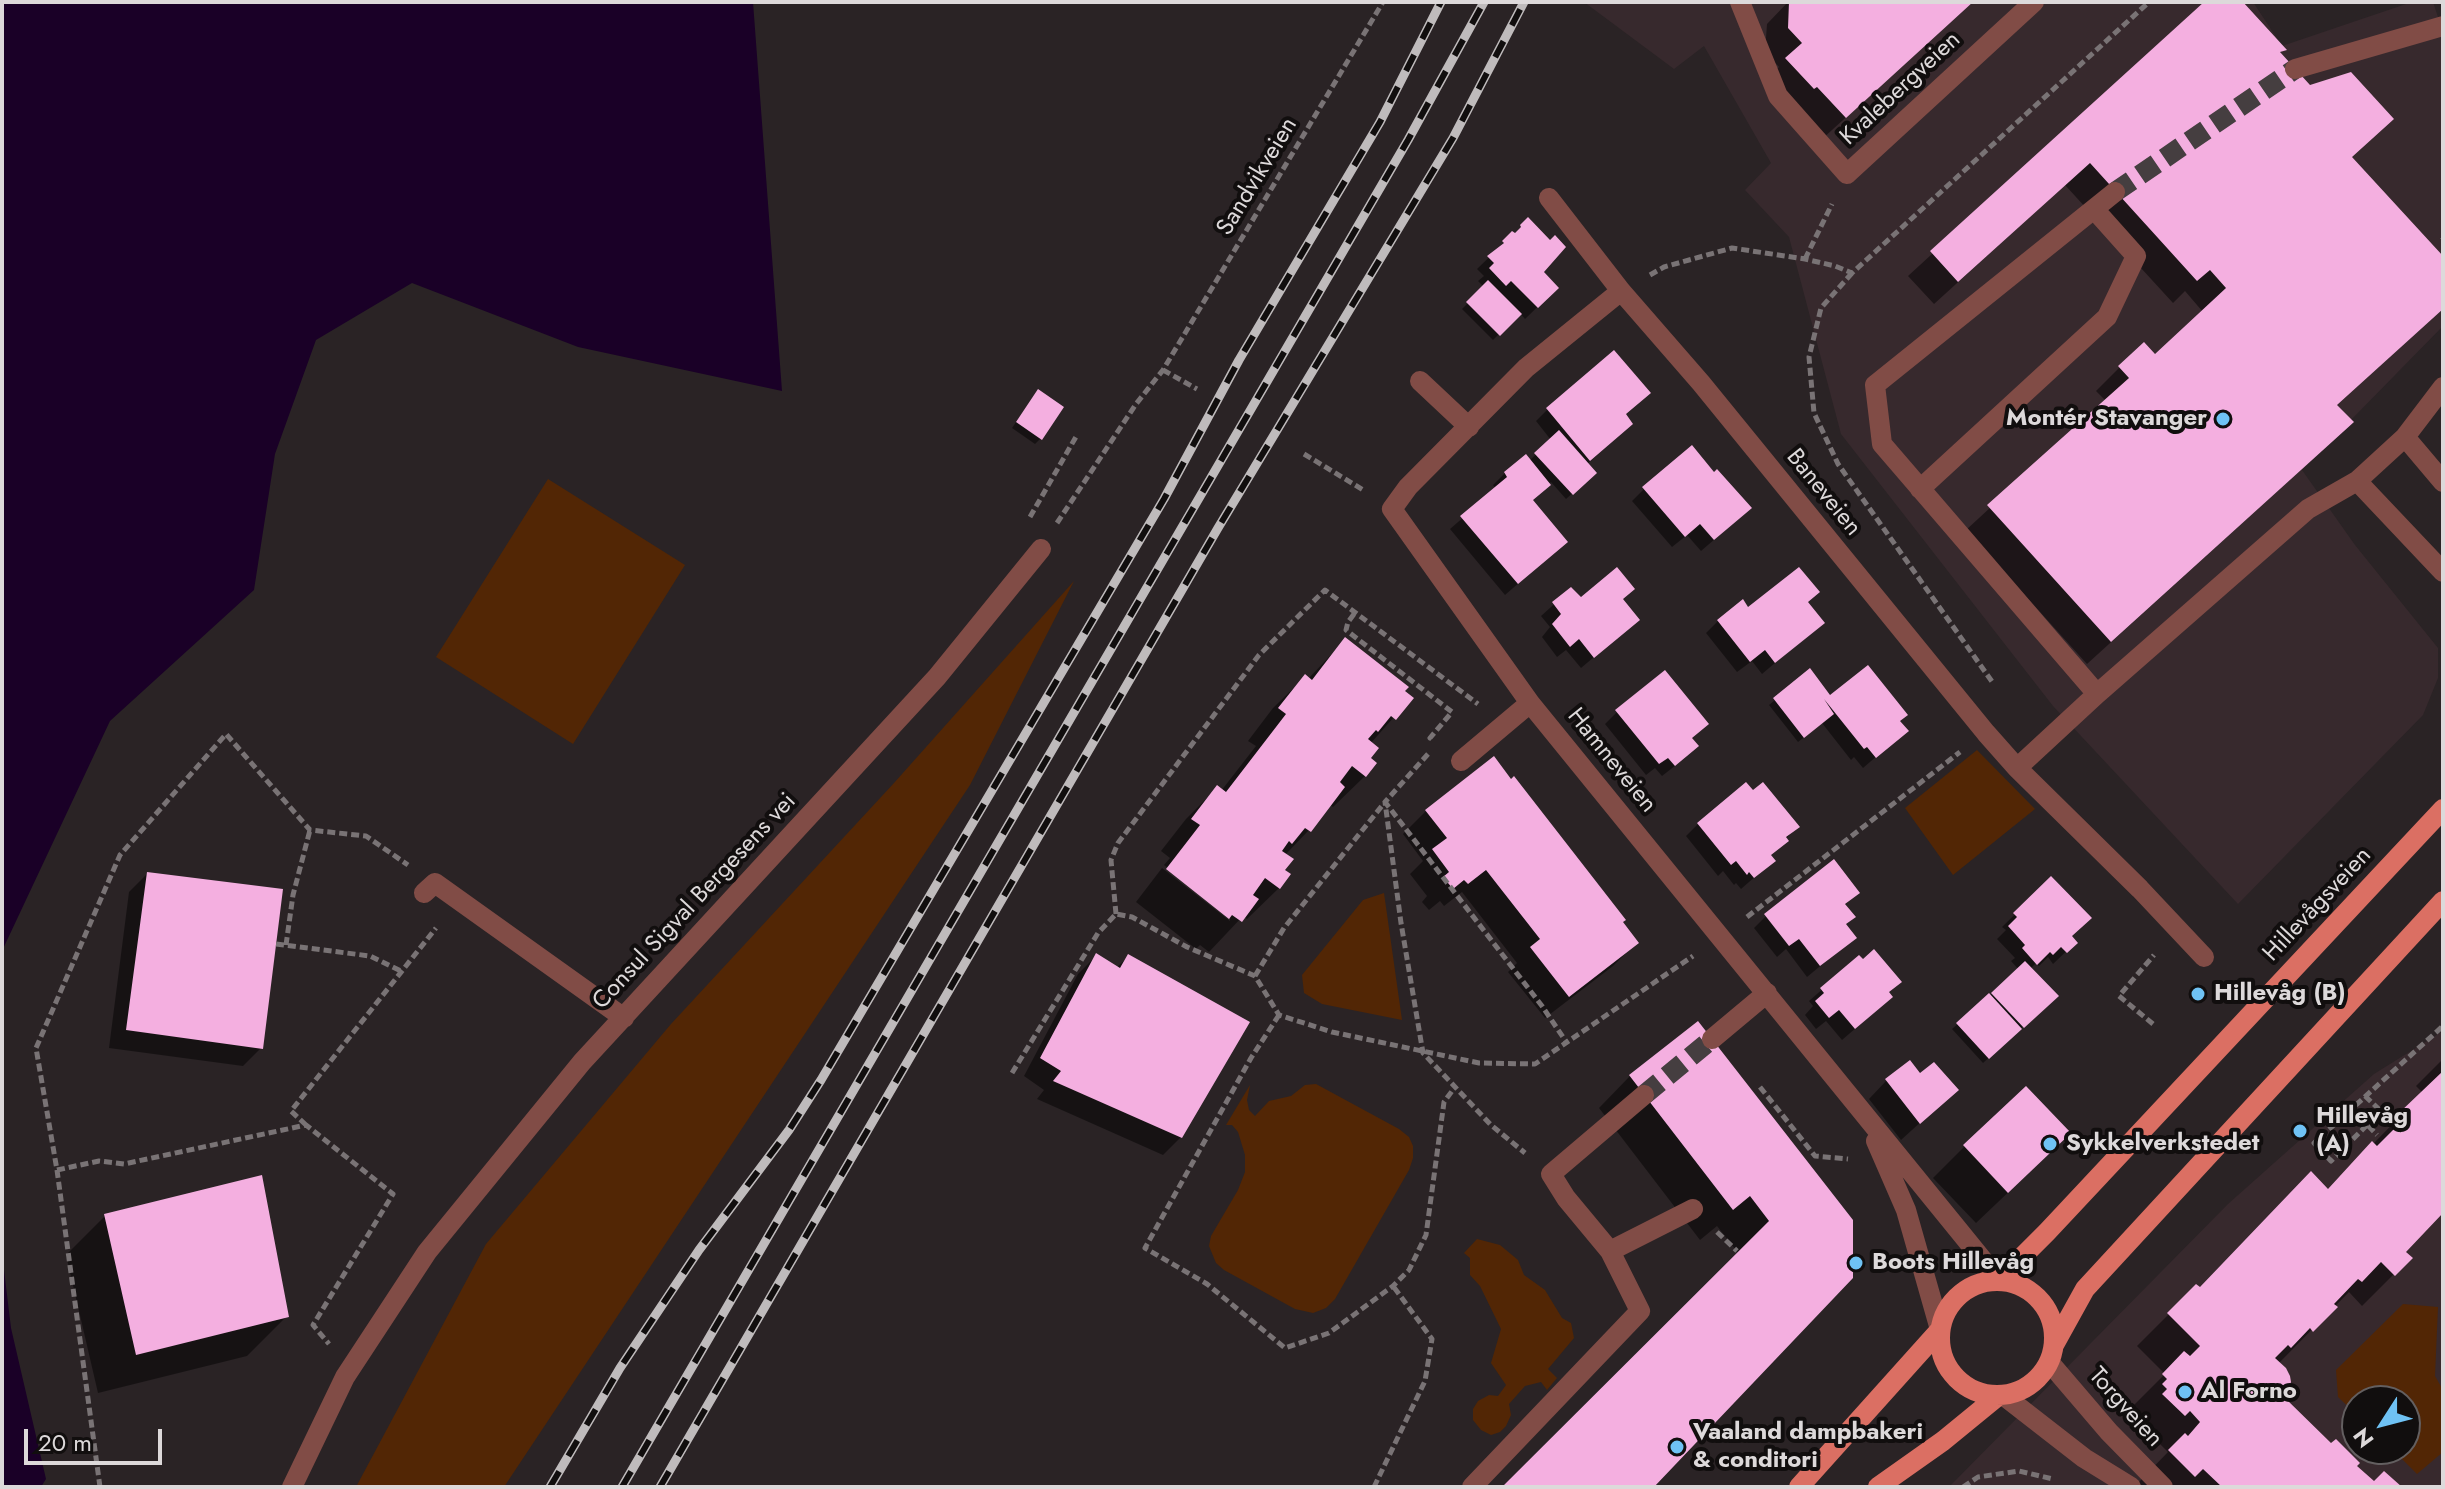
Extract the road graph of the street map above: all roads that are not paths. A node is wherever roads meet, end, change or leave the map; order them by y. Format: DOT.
graph roads {
  1 [pos="1741,2"];
  2 [pos="2034,2"];
  3 [pos="2443,26"];
  4 [pos="2295,69"];
  5 [pos="2115,192"];
  6 [pos="1549,198"];
  7 [pos="2094,209"];
  8 [pos="1621,291"];
  9 [pos="1420,381"];
  10 [pos="2443,387"];
  11 [pos="1469,427"];
  12 [pos="2405,437"];
  13 [pos="2357,481"];
  14 [pos="2443,482"];
  15 [pos="1920,489"];
  16 [pos="1041,549"];
  17 [pos="2443,572"];
  18 [pos="2097,694"];
  19 [pos="1530,703"];
  20 [pos="1461,761"];
  21 [pos="2017,768"];
  22 [pos="2443,809"];
  23 [pos="430,888"];
  24 [pos="2443,901"];
  25 [pos="2204,957"];
  26 [pos="1767,993"];
  27 [pos="624,1018"];
  28 [pos="1712,1039"];
  29 [pos="1644,1095"];
  30 [pos="1866,1119"];
  31 [pos="1693,1209"];
  32 [pos="1610,1251"];
  33 [pos="1999,1280"];
  34 [pos="1939,1329"];
  35 [pos="2052,1354"];
  36 [pos="2001,1396"];
  37 [pos="292,1487"];
  38 [pos="1472,1487"];
  39 [pos="1799,1487"];
  40 [pos="1878,1487"];
  41 [pos="2131,1487"];
  42 [pos="2163,1487"];
  1 -- 2 [label="street, Kvalebergveien"];
  3 -- 4 [label="street"];
  5 -- 7 [label="street"];
  6 -- 8 [label="street, Baneveien"];
  7 -- 15 [label="street"];
  7 -- 15 [label="street"];
  8 -- 11 [label="street"];
  8 -- 21 [label="street, Baneveien"];
  9 -- 11 [label="street"];
  10 -- 12 [label="street"];
  11 -- 19 [label="street, Hamneveien"];
  12 -- 13 [label="street"];
  12 -- 14 [label="street"];
  13 -- 17 [label="street"];
  13 -- 18 [label="street"];
  15 -- 18 [label="street"];
  16 -- 27 [label="street, Consul Sigval Bergesens vei"];
  18 -- 21 [label="street"];
  19 -- 20 [label="street"];
  19 -- 26 [label="street, Hamneveien"];
  21 -- 25 [label="street, Baneveien"];
  22 -- 33 [label="main road, Hillevågsveien"];
  23 -- 27 [label="street"];
  24 -- 35 [label="main road"];
  26 -- 28 [label="street"];
  26 -- 30 [label="street, Hamneveien"];
  27 -- 37 [label="street, Consul Sigval Bergesens vei"];
  29 -- 32 [label="street"];
  30 -- 33 [label="street, Hamneveien"];
  30 -- 34 [label="street, Hamneveien"];
  31 -- 32 [label="street"];
  32 -- 38 [label="street"];
  33 -- 34 [label="main road"];
  33 -- 35 [label="main road"];
  34 -- 36 [label="main road"];
  34 -- 39 [label="main road"];
  35 -- 36 [label="main road"];
  35 -- 42 [label="street, Torgveien"];
  36 -- 40 [label="main road"];
  36 -- 41 [label="street"];
}
